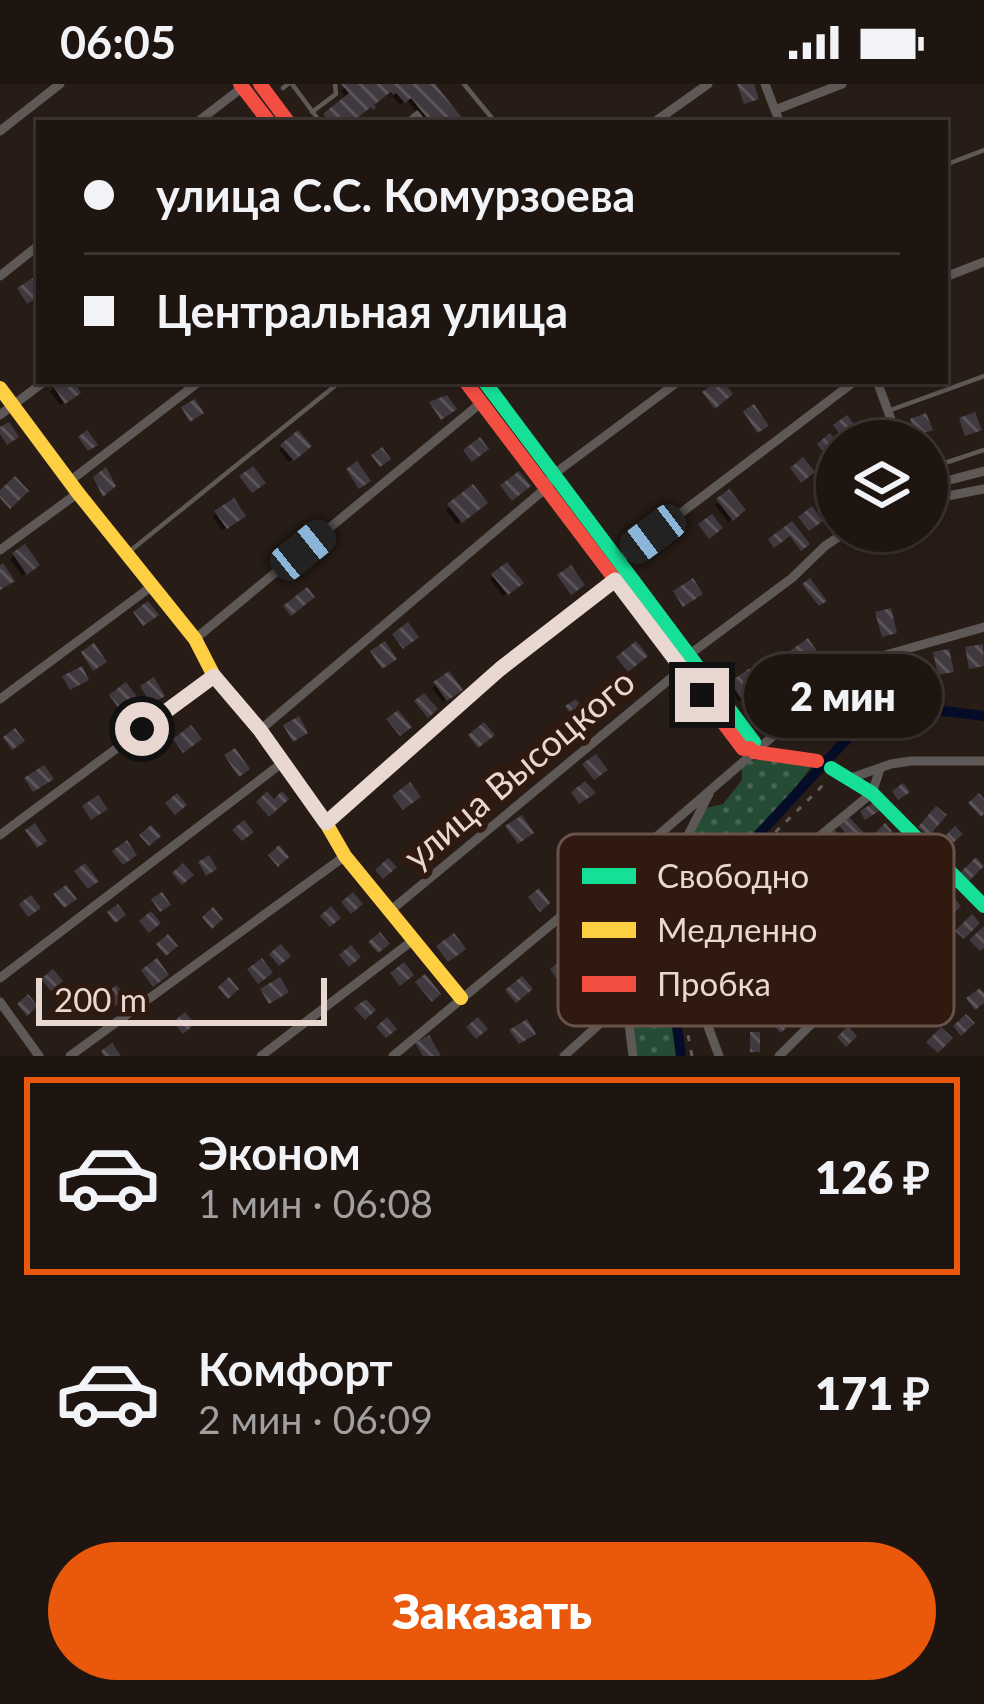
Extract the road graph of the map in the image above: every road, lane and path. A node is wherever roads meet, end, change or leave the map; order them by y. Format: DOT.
graph roads {
  1 [pos="60,84"];
  2 [pos="260,84"];
  3 [pos="335,84"];
  4 [pos="464,84"];
  5 [pos="708,84"];
  6 [pos="766,84"];
  7 [pos="842,84"];
  8 [pos="244,85"];
  9 [pos="287,85"];
  10 [pos="775,110"];
  11 [pos="312,112"];
  12 [pos="200,120"];
  13 [pos="268,120"];
  14 [pos="288,120"];
  15 [pos="319,120"];
  16 [pos="494,120"];
  17 [pos="657,120"];
  18 [pos="779,120"];
  19 [pos="0,131"];
  20 [pos="984,150"];
  21 [pos="948,164"];
  22 [pos="36,247"];
  23 [pos="984,262"];
  24 [pos="0,276"];
  25 [pos="948,276"];
  26 [pos="984,376"];
  27 [pos="41,384"];
  28 [pos="196,384"];
  29 [pos="336,384"];
  30 [pos="467,384"];
  31 [pos="487,384"];
  32 [pos="489,384"];
  33 [pos="675,384"];
  34 [pos="851,384"];
  35 [pos="879,384"];
  36 [pos="0,388"];
  37 [pos="482,403"];
  38 [pos="888,410"];
  39 [pos="6,411"];
  40 [pos="892,420"];
  41 [pos="984,451"];
  42 [pos="948,463"];
  43 [pos="984,471"];
  44 [pos="554,474"];
  45 [pos="948,480"];
  46 [pos="74,487"];
  47 [pos="546,488"];
  48 [pos="984,490"];
  49 [pos="948,496"];
  50 [pos="0,550"];
  51 [pos="819,552"];
  52 [pos="127,554"];
  53 [pos="620,570"];
  54 [pos="152,586"];
  55 [pos="984,627"];
  56 [pos="195,639"];
  57 [pos="690,654"];
  58 [pos="682,669"];
  59 [pos="214,676"];
  60 [pos="0,699"];
  61 [pos="260,730"];
  62 [pos="752,750"];
  63 [pos="984,760"];
  64 [pos="282,763"];
  65 [pos="880,769"];
  66 [pos="834,770"];
  67 [pos="711,790"];
  68 [pos="872,793"];
  69 [pos="326,823"];
  70 [pos="658,834"];
  71 [pos="689,834"];
  72 [pos="774,834"];
  73 [pos="822,834"];
  74 [pos="912,834"];
  75 [pos="0,835"];
  76 [pos="345,856"];
  77 [pos="954,877"];
  78 [pos="957,880"];
  79 [pos="954,883"];
  80 [pos="984,906"];
  81 [pos="390,911"];
  82 [pos="558,917"];
  83 [pos="412,941"];
  84 [pos="0,978"];
  85 [pos="461,998"];
  86 [pos="0,1002"];
  87 [pos="597,1026"];
  88 [pos="629,1026"];
  89 [pos="686,1026"];
  90 [pos="708,1026"];
  91 [pos="809,1026"];
  92 [pos="39,1056"];
  93 [pos="70,1056"];
  94 [pos="261,1056"];
  95 [pos="393,1056"];
  96 [pos="564,1056"];
  97 [pos="633,1056"];
  98 [pos="692,1056"];
  99 [pos="718,1056"];
  100 [pos="779,1056"];
  1 -- 19 [label="street"];
  2 -- 14 [label="street"];
  3 -- 11 [label="lane"];
  4 -- 16 [label="lane"];
  5 -- 17 [label="street"];
  6 -- 10 [label="street"];
  7 -- 10 [label="street"];
  8 -- 12 [label="street"];
  8 -- 13 [label="street"];
  9 -- 11 [label="lane"];
  10 -- 18 [label="street"];
  11 -- 15 [label="lane"];
  20 -- 21 [label="lane"];
  22 -- 24 [label="street"];
  23 -- 25 [label="street"];
  26 -- 38 [label="lane"];
  27 -- 39 [label="street"];
  28 -- 46 [label="street"];
  29 -- 52 [label="lane"];
  30 -- 37 [label="street"];
  31 -- 37 [label="street"];
  32 -- 44 [label="street"];
  33 -- 44 [label="street"];
  34 -- 53 [label="street"];
  35 -- 38 [label="street"];
  36 -- 39 [label="street"];
  37 -- 47 [label="street"];
  37 -- 56 [label="street"];
  38 -- 40 [label="street"];
  39 -- 46 [label="street"];
  41 -- 42 [label="lane"];
  43 -- 45 [label="street"];
  44 -- 47 [label="street"];
  44 -- 53 [label="street"];
  46 -- 50 [label="street"];
  46 -- 52 [label="street"];
  47 -- 53 [label="street"];
  47 -- 61 [label="street"];
  48 -- 49 [label="street"];
  51 -- 57 [label="street, улица Высоцкого"];
  52 -- 54 [label="street"];
  53 -- 57 [label="street"];
  53 -- 58 [label="street"];
  53 -- 69 [label="street"];
  54 -- 56 [label="street"];
  54 -- 60 [label="street"];
  55 -- 62 [label="street"];
  56 -- 59 [label="street"];
  57 -- 58 [label="street, улица Высоцкого"];
  57 -- 62 [label="street"];
  58 -- 62 [label="street"];
  58 -- 81 [label="street, улица Высоцкого"];
  59 -- 61 [label="street"];
  59 -- 75 [label="street"];
  61 -- 64 [label="street"];
  62 -- 66 [label="street"];
  62 -- 67 [label="street"];
  63 -- 65 [label="street"];
  64 -- 69 [label="street"];
  64 -- 84 [label="street"];
  65 -- 66 [label="street"];
  65 -- 68 [label="street"];
  66 -- 68 [label="street"];
  66 -- 72 [label="path"];
  67 -- 70 [label="street"];
  67 -- 71 [label="street"];
  68 -- 73 [label="street"];
  68 -- 74 [label="street"];
  69 -- 76 [label="street"];
  76 -- 81 [label="street"];
  76 -- 93 [label="street"];
  77 -- 78 [label="street"];
  78 -- 79 [label="street"];
  78 -- 80 [label="street"];
  81 -- 83 [label="street"];
  82 -- 85 [label="street"];
  83 -- 85 [label="street"];
  83 -- 94 [label="street"];
  85 -- 95 [label="street"];
  86 -- 92 [label="street"];
  87 -- 96 [label="street"];
  88 -- 97 [label="street"];
  89 -- 98 [label="path"];
  90 -- 99 [label="street"];
  91 -- 100 [label="street"];
}
